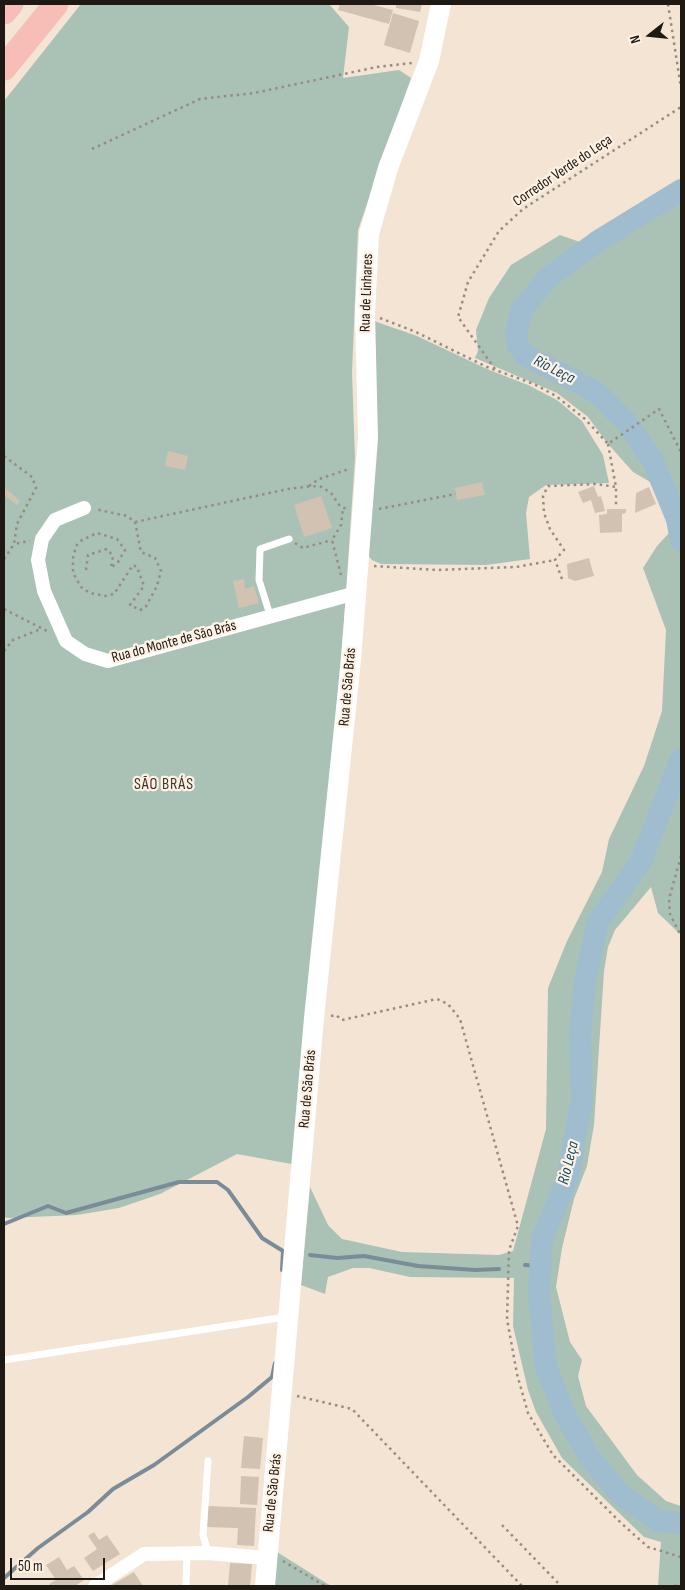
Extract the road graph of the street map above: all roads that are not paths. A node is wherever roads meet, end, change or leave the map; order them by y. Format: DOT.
graph roads {
  1 [pos="11,4"];
  2 [pos="56,4"];
  3 [pos="442,4"];
  4 [pos="4,12"];
  5 [pos="4,68"];
  6 [pos="84,508"];
  7 [pos="289,539"];
  8 [pos="356,593"];
  9 [pos="270,615"];
  10 [pos="288,1317"];
  11 [pos="4,1360"];
  12 [pos="208,1461"];
  13 [pos="187,1553"];
  14 [pos="208,1553"];
  15 [pos="267,1558"];
  16 [pos="95,1586"];
  17 [pos="186,1586"];
  18 [pos="265,1586"];
  1 -- 4 [label="highway"];
  2 -- 5 [label="highway"];
  3 -- 8 [label="main road, Rua de Linhares"];
  6 -- 9 [label="street, Rua do Monte de São Brás"];
  7 -- 9 [label="lane"];
  8 -- 9 [label="street, Rua do Monte de São Brás"];
  8 -- 10 [label="main road, Rua de São Brás"];
  10 -- 11 [label="lane"];
  10 -- 15 [label="main road, Rua de São Brás"];
  12 -- 14 [label="lane"];
  13 -- 14 [label="street"];
  13 -- 16 [label="street"];
  13 -- 17 [label="lane"];
  14 -- 15 [label="street"];
  15 -- 18 [label="main road, Rua de São Brás"];
}
